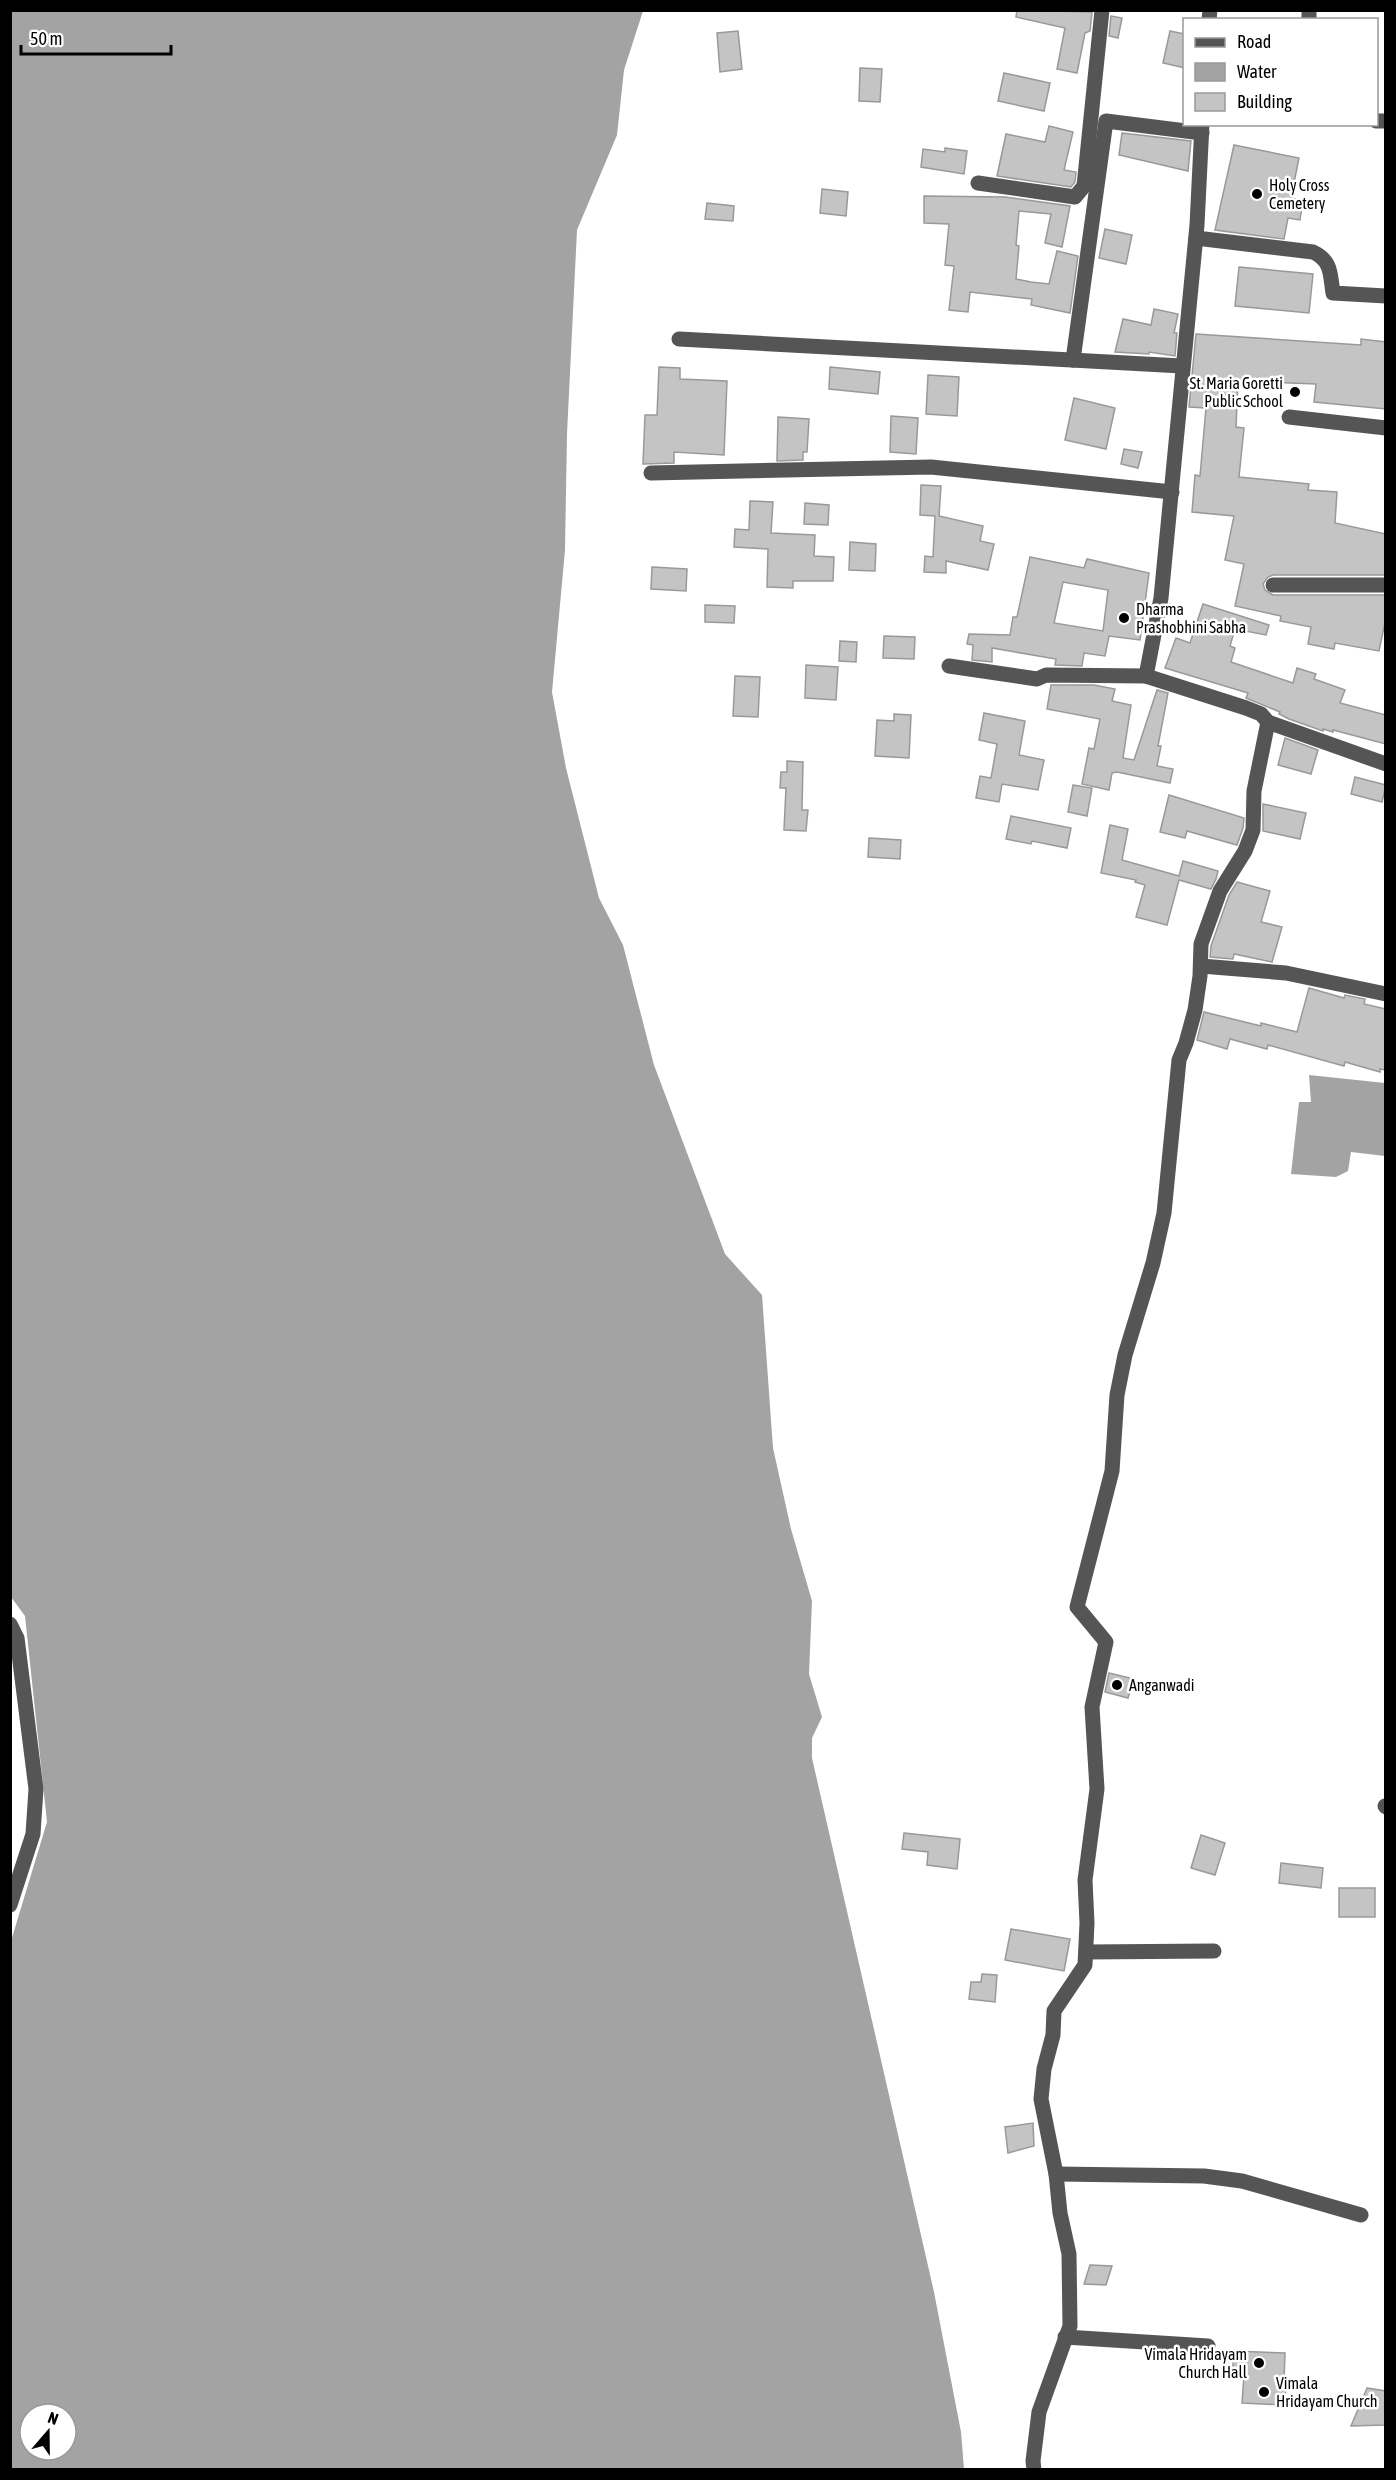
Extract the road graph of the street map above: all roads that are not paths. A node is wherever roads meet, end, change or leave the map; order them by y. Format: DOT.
graph roads {
  1 [pos="1102,10"];
  2 [pos="1202,129"];
  3 [pos="978,183"];
  4 [pos="1196,237"];
  5 [pos="1386,296"];
  6 [pos="679,339"];
  7 [pos="1073,360"];
  8 [pos="1182,366"];
  9 [pos="1290,417"];
  10 [pos="1386,428"];
  11 [pos="651,473"];
  12 [pos="1172,492"];
  13 [pos="1273,585"];
  14 [pos="1386,585"];
  15 [pos="949,666"];
  16 [pos="1146,676"];
  17 [pos="1268,722"];
  18 [pos="1386,764"];
  19 [pos="1200,966"];
  20 [pos="1386,994"];
  21 [pos="10,1624"];
  22 [pos="10,1905"];
  23 [pos="1214,1951"];
  24 [pos="1086,1952"];
  25 [pos="1056,2174"];
  26 [pos="1361,2215"];
  27 [pos="1065,2337"];
  28 [pos="1208,2346"];
  29 [pos="1034,2469"];
  1 -- 3 [label="street"];
  2 -- 4 [label="street"];
  2 -- 7 [label="street"];
  4 -- 5 [label="street"];
  4 -- 8 [label="street"];
  6 -- 7 [label="street"];
  7 -- 8 [label="street"];
  8 -- 12 [label="street"];
  9 -- 10 [label="street"];
  11 -- 12 [label="street"];
  12 -- 16 [label="street"];
  13 -- 14 [label="street"];
  15 -- 16 [label="street"];
  16 -- 17 [label="street"];
  17 -- 18 [label="street"];
  17 -- 19 [label="street"];
  19 -- 20 [label="street"];
  19 -- 24 [label="street"];
  21 -- 22 [label="street"];
  23 -- 24 [label="street"];
  24 -- 25 [label="street"];
  25 -- 26 [label="street"];
  25 -- 27 [label="street"];
  27 -- 28 [label="street"];
  27 -- 29 [label="street"];
}
